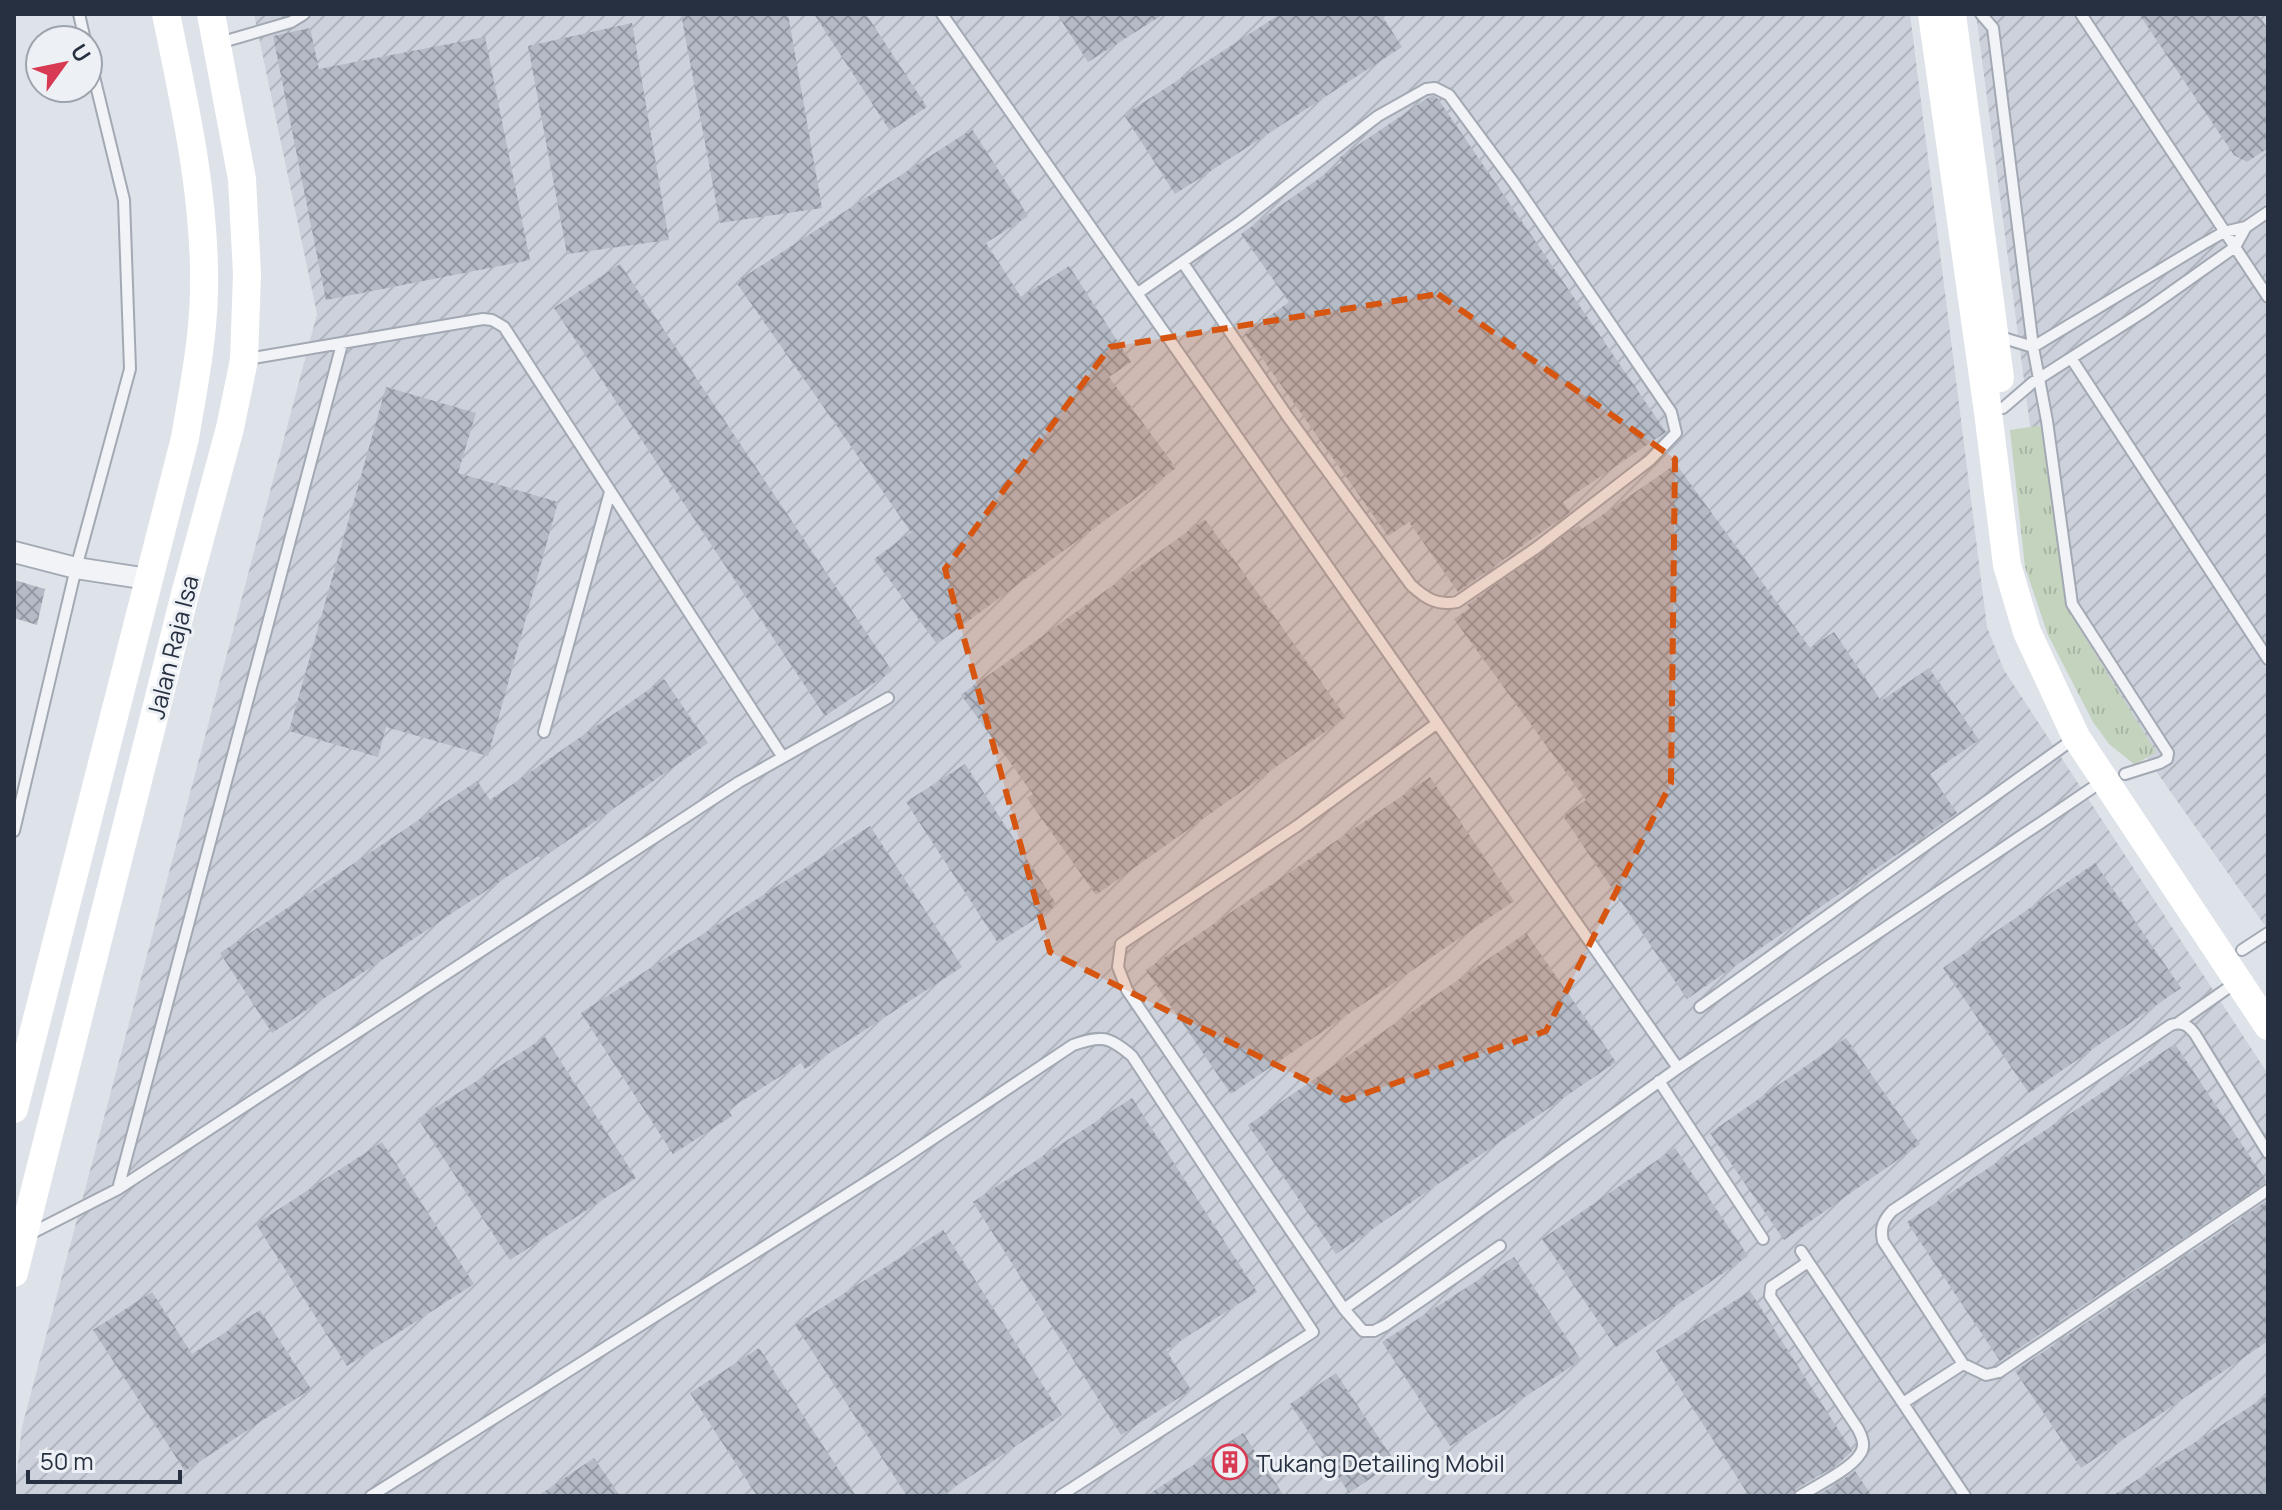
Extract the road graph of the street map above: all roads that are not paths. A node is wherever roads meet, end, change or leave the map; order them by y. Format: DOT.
graph roads {
  1 [pos="166,14"];
  2 [pos="211,14"];
  3 [pos="304,14"];
  4 [pos="942,14"];
  5 [pos="1932,14"];
  6 [pos="1952,14"];
  7 [pos="1981,14"];
  8 [pos="2081,14"];
  9 [pos="218,43"];
  10 [pos="173,48"];
  11 [pos="101,104"];
  12 [pos="2268,212"];
  13 [pos="2246,227"];
  14 [pos="2224,232"];
  15 [pos="2235,247"];
  16 [pos="1183,263"];
  17 [pos="1138,293"];
  18 [pos="2268,297"];
  19 [pos="1985,333"];
  20 [pos="342,344"];
  21 [pos="2033,347"];
  22 [pos="2071,358"];
  23 [pos="244,360"];
  24 [pos="2038,380"];
  25 [pos="1996,410"];
  26 [pos="610,492"];
  27 [pos="14,552"];
  28 [pos="76,568"];
  29 [pos="148,579"];
  30 [pos="2268,659"];
  31 [pos="888,698"];
  32 [pos="1436,724"];
  33 [pos="544,732"];
  34 [pos="2076,737"];
  35 [pos="782,756"];
  36 [pos="2115,776"];
  37 [pos="14,831"];
  38 [pos="2268,933"];
  39 [pos="2242,950"];
  40 [pos="2239,980"];
  41 [pos="2268,991"];
  42 [pos="1700,1007"];
  43 [pos="2178,1023"];
  44 [pos="2268,1026"];
  45 [pos="1678,1068"];
  46 [pos="1659,1081"];
  47 [pos="14,1109"];
  48 [pos="2268,1153"];
  49 [pos="118,1189"];
  50 [pos="2268,1190"];
  51 [pos="23,1238"];
  52 [pos="1763,1239"];
  53 [pos="1500,1246"];
  54 [pos="1801,1251"];
  55 [pos="1808,1262"];
  56 [pos="14,1273"];
  57 [pos="1344,1309"];
  58 [pos="1963,1364"];
  59 [pos="1903,1403"];
  60 [pos="371,1496"];
  61 [pos="1060,1496"];
  62 [pos="1800,1496"];
  63 [pos="1965,1496"];
  1 -- 10 [label="main road, Jalan Raja Isa"];
  2 -- 9 [label="main road, Jalan Raja Isa"];
  3 -- 9 [label="lane"];
  4 -- 17 [label="lane"];
  5 -- 19 [label="main road"];
  6 -- 19 [label="main road"];
  7 -- 21 [label="lane"];
  8 -- 14 [label="lane"];
  9 -- 10 [label="main road"];
  9 -- 23 [label="main road, Jalan Raja Isa"];
  10 -- 29 [label="main road, Jalan Raja Isa"];
  11 -- 28 [label="lane"];
  12 -- 13 [label="lane"];
  13 -- 14 [label="lane"];
  13 -- 15 [label="lane"];
  14 -- 15 [label="lane"];
  14 -- 21 [label="lane"];
  15 -- 18 [label="lane"];
  15 -- 22 [label="lane"];
  16 -- 16 [label="lane"];
  16 -- 17 [label="lane"];
  17 -- 32 [label="lane"];
  19 -- 21 [label="lane"];
  19 -- 25 [label="main road"];
  20 -- 23 [label="lane"];
  20 -- 26 [label="lane"];
  20 -- 49 [label="lane"];
  21 -- 24 [label="lane"];
  22 -- 24 [label="lane"];
  22 -- 30 [label="lane"];
  23 -- 51 [label="main road, Jalan Raja Isa"];
  24 -- 25 [label="lane"];
  24 -- 36 [label="lane"];
  25 -- 34 [label="main road"];
  25 -- 36 [label="main road"];
  26 -- 33 [label="lane"];
  26 -- 35 [label="lane"];
  27 -- 28 [label="street"];
  28 -- 29 [label="street"];
  28 -- 37 [label="lane"];
  29 -- 47 [label="main road, Jalan Raja Isa"];
  31 -- 35 [label="lane"];
  32 -- 45 [label="lane"];
  32 -- 57 [label="lane"];
  34 -- 36 [label="main road"];
  34 -- 42 [label="lane"];
  35 -- 49 [label="lane"];
  36 -- 39 [label="main road"];
  36 -- 40 [label="main road"];
  36 -- 45 [label="lane"];
  38 -- 39 [label="lane"];
  39 -- 41 [label="main road"];
  40 -- 43 [label="lane"];
  40 -- 44 [label="main road"];
  43 -- 48 [label="lane"];
  43 -- 58 [label="lane"];
  45 -- 46 [label="lane"];
  46 -- 52 [label="lane"];
  46 -- 57 [label="lane"];
  49 -- 51 [label="lane"];
  50 -- 58 [label="lane"];
  51 -- 56 [label="main road, Jalan Raja Isa"];
  53 -- 57 [label="lane"];
  54 -- 55 [label="lane"];
  55 -- 59 [label="lane"];
  55 -- 62 [label="lane"];
  58 -- 59 [label="lane"];
  59 -- 63 [label="lane"];
  60 -- 61 [label="lane"];
}
